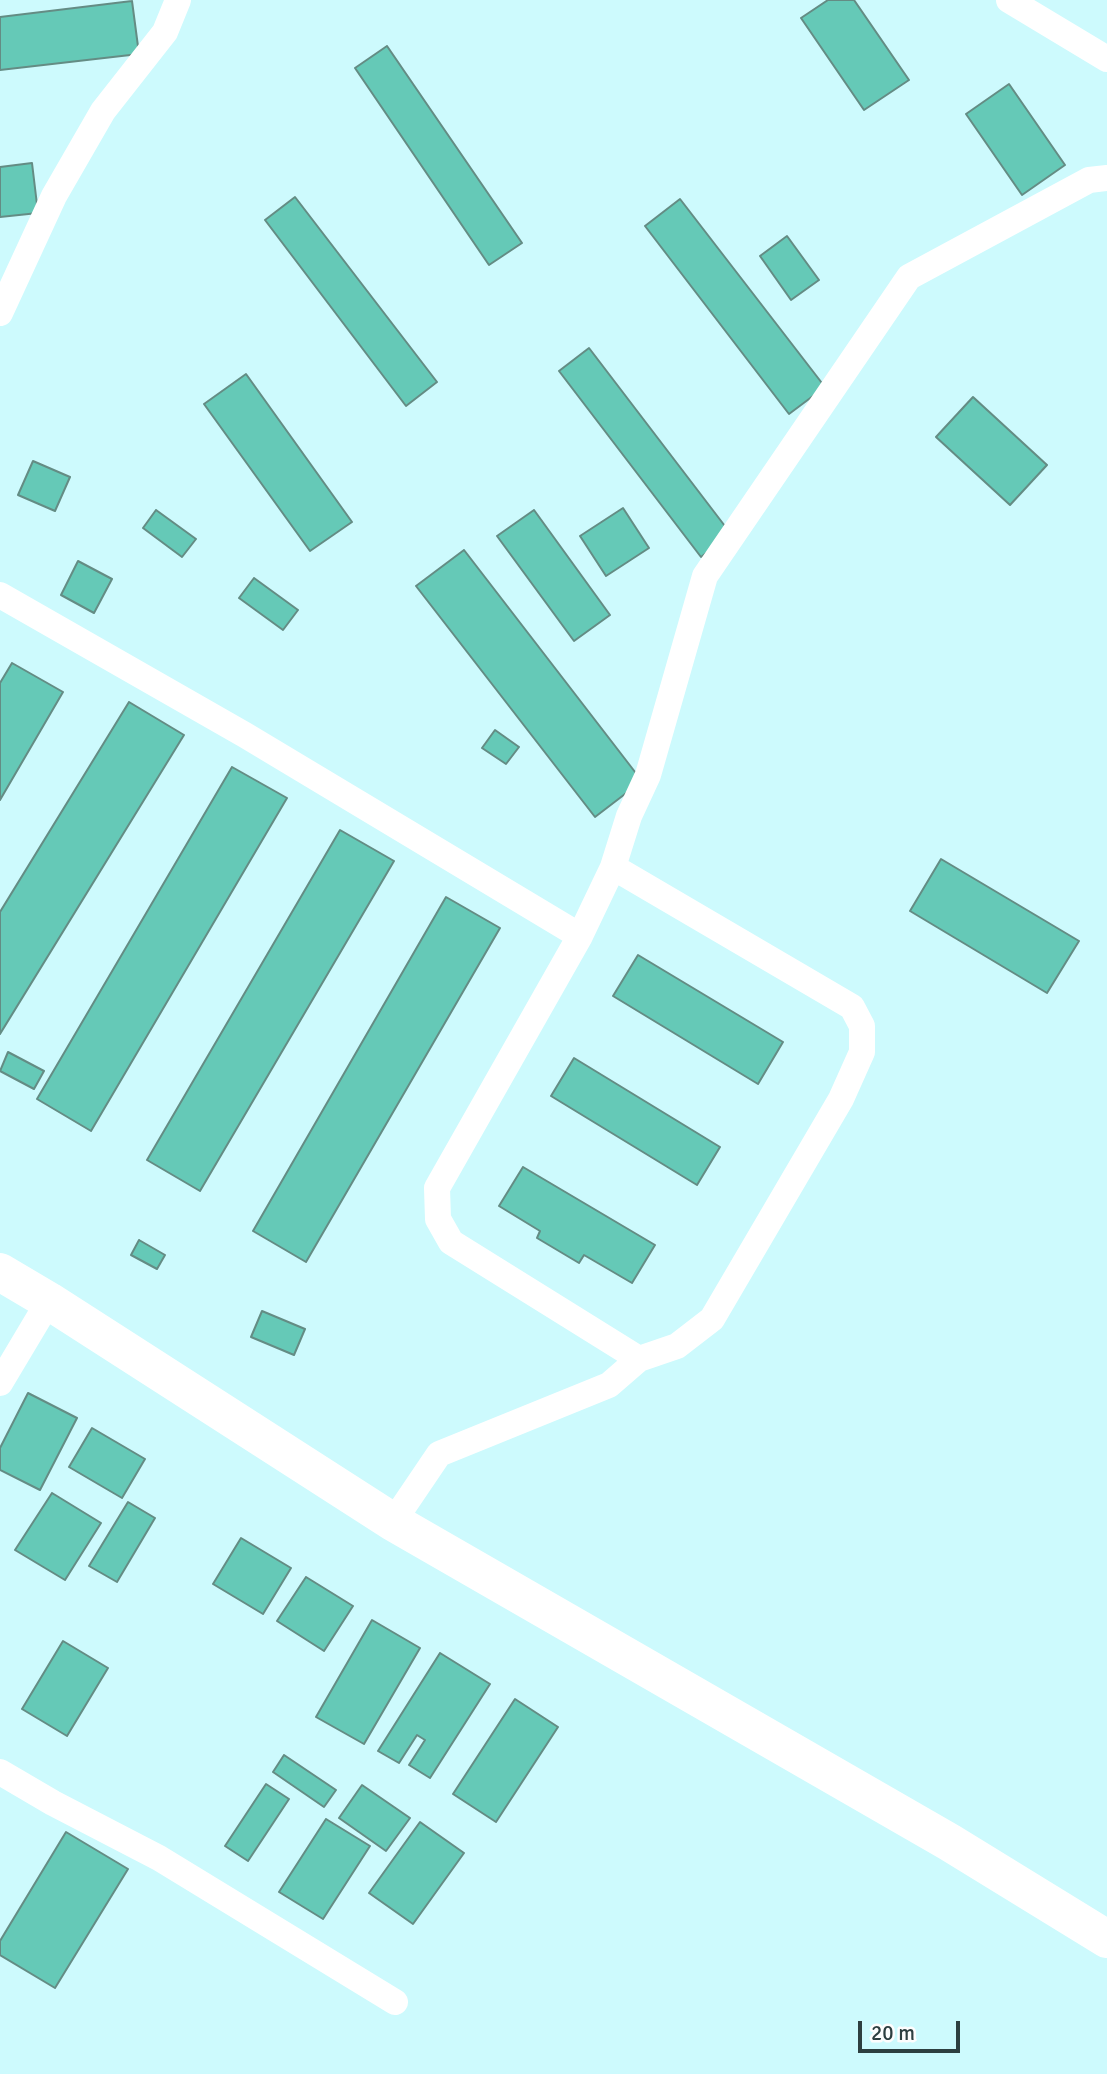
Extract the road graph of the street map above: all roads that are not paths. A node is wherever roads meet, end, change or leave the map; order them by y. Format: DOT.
graph roads {
  1 [pos="178,0"];
  2 [pos="1009,0"];
  3 [pos="1107,59"];
  4 [pos="1107,178"];
  5 [pos="0,313"];
  6 [pos="0,595"];
  7 [pos="613,867"];
  8 [pos="580,936"];
  9 [pos="0,1272"];
  10 [pos="49,1301"];
  11 [pos="639,1359"];
  12 [pos="0,1382"];
  13 [pos="393,1522"];
  14 [pos="0,1772"];
  15 [pos="1107,1939"];
  16 [pos="395,2002"];
  1 -- 5 [label="street"];
  2 -- 3 [label="street"];
  4 -- 7 [label="street"];
  6 -- 8 [label="street"];
  7 -- 8 [label="street"];
  7 -- 11 [label="street"];
  8 -- 11 [label="street"];
  9 -- 10 [label="main road"];
  10 -- 12 [label="street"];
  10 -- 13 [label="main road"];
  11 -- 13 [label="street"];
  13 -- 15 [label="main road"];
  14 -- 16 [label="street"];
}
